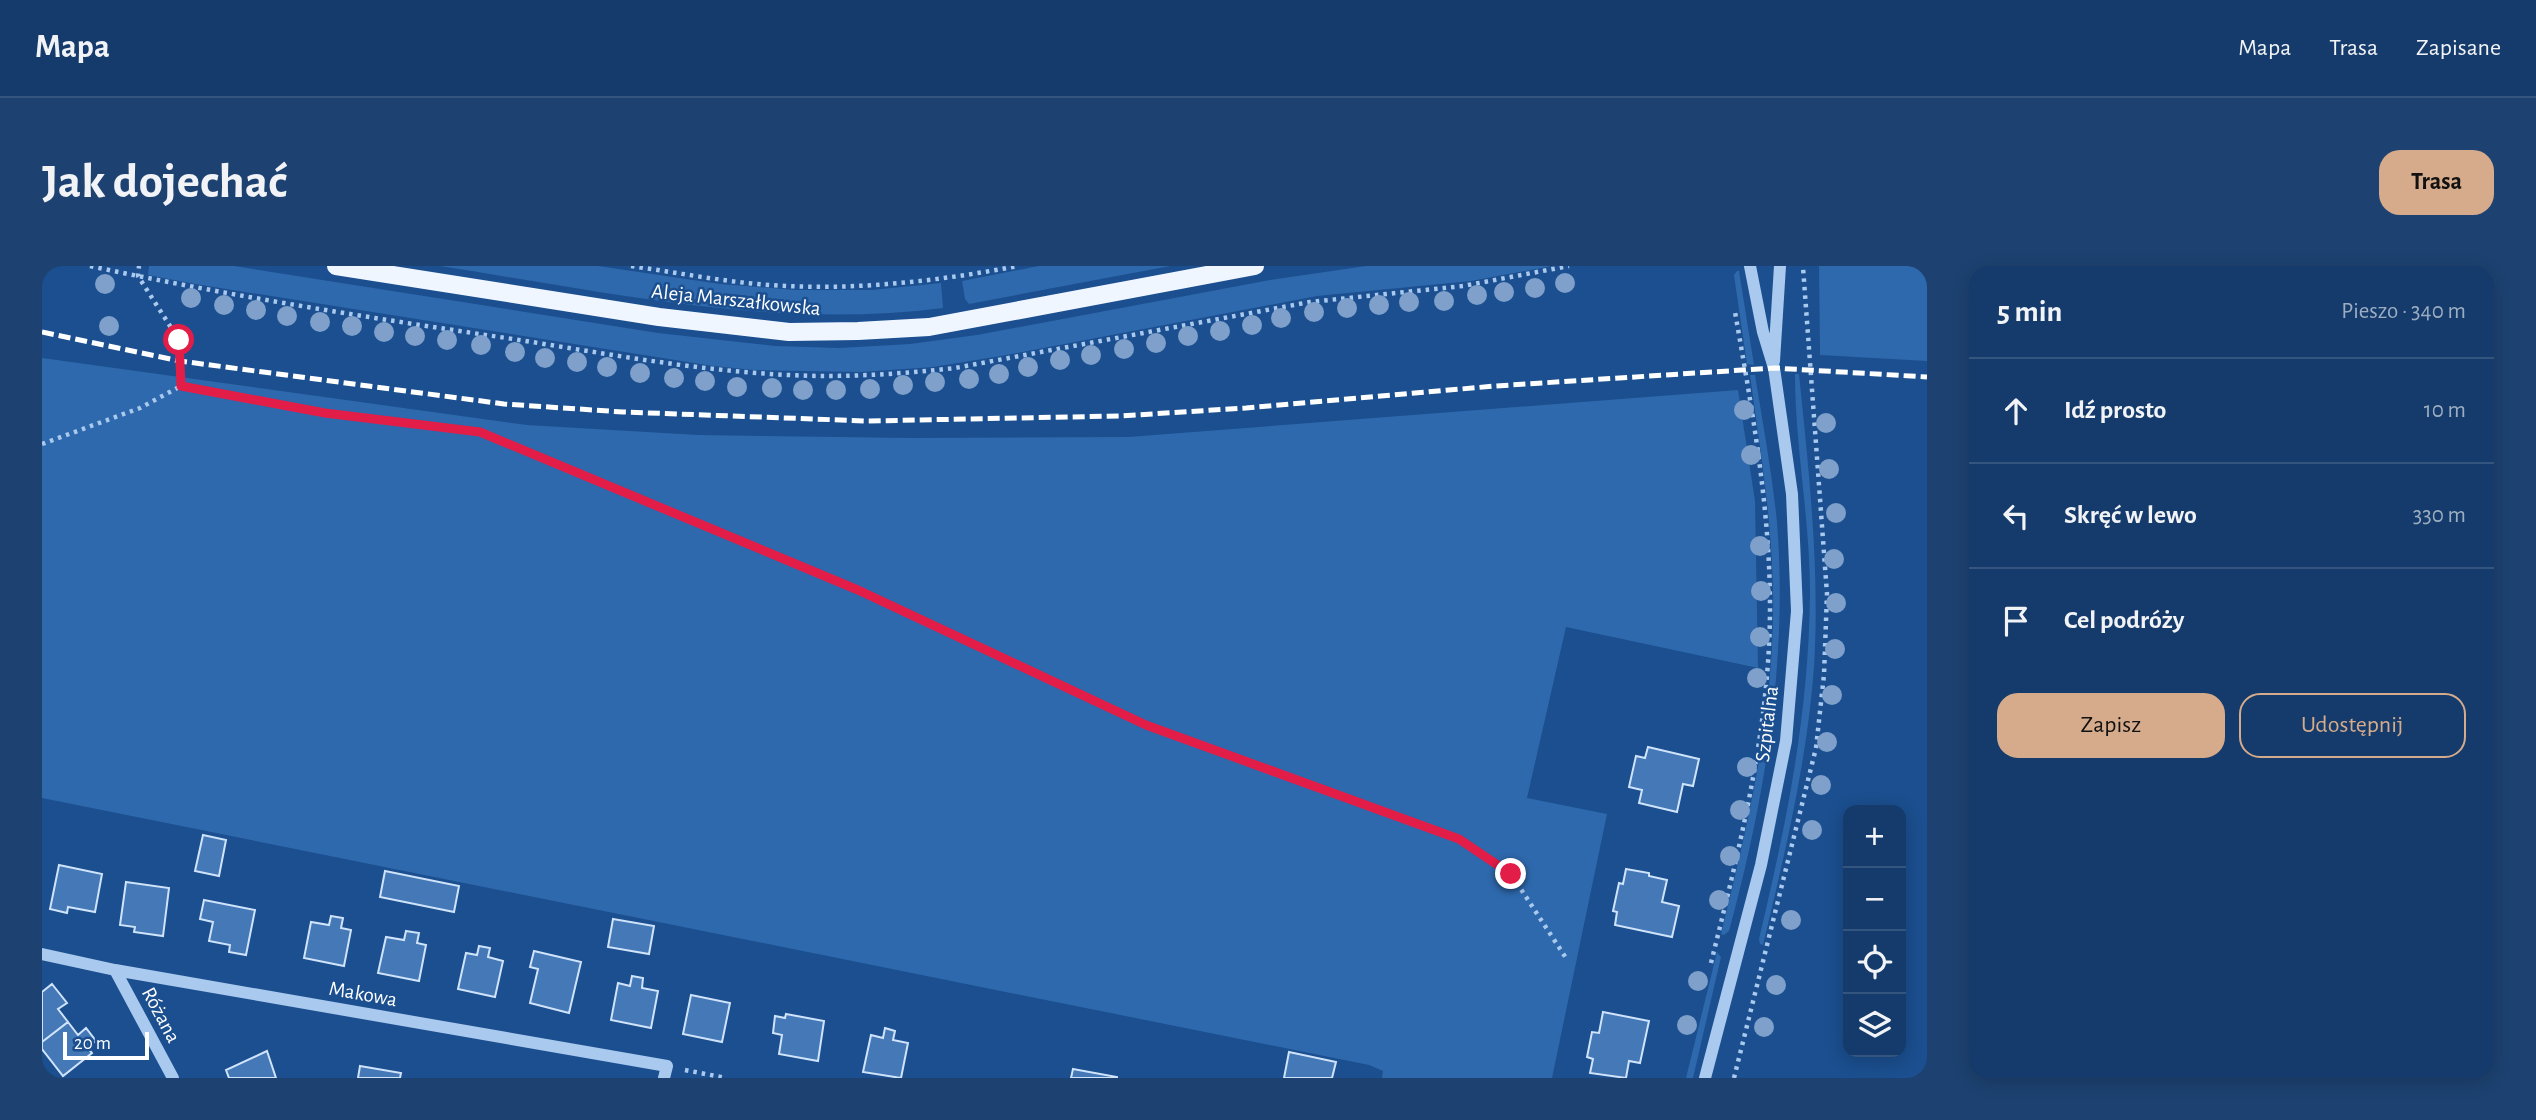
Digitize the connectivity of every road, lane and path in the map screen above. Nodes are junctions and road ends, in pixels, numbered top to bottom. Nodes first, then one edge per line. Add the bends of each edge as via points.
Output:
1 (139, 266) edge
2 (336, 266) edge
3 (631, 266) edge
4 (1018, 266) edge
5 (1255, 266) edge
6 (1750, 266) edge
7 (1780, 266) edge
8 (1734, 305) dead end
9 (1774, 368) junction
10 (181, 386) junction
11 (42, 444) edge
12 (42, 954) edge
13 (1566, 958) dead end
14 (115, 970) junction
15 (1709, 973) dead end
16 (665, 1072) edge
17 (173, 1078) edge
18 (726, 1078) edge
19 (1705, 1078) edge

1 - 10 path via 138,276 179,340
2 - 5 main road, Aleja Marszałkowska via 660,317 789,332 929,327
3 - 4 path via 758,284 836,286 923,281
6 - 9 street, Szpitalna
7 - 9 street, Szpitalna
8 - 15 path via 1766,511 1770,608 1751,795
9 - 19 street, Szpitalna via 1792,494 1797,611 1786,741 1761,865
10 - 11 path via 140,408
10 - 13 path via 325,413 480,432 858,590 1146,725 1459,839 1511,874
12 - 14 street, Makowa
14 - 16 street, Makowa
14 - 17 street, Różana
16 - 18 path

